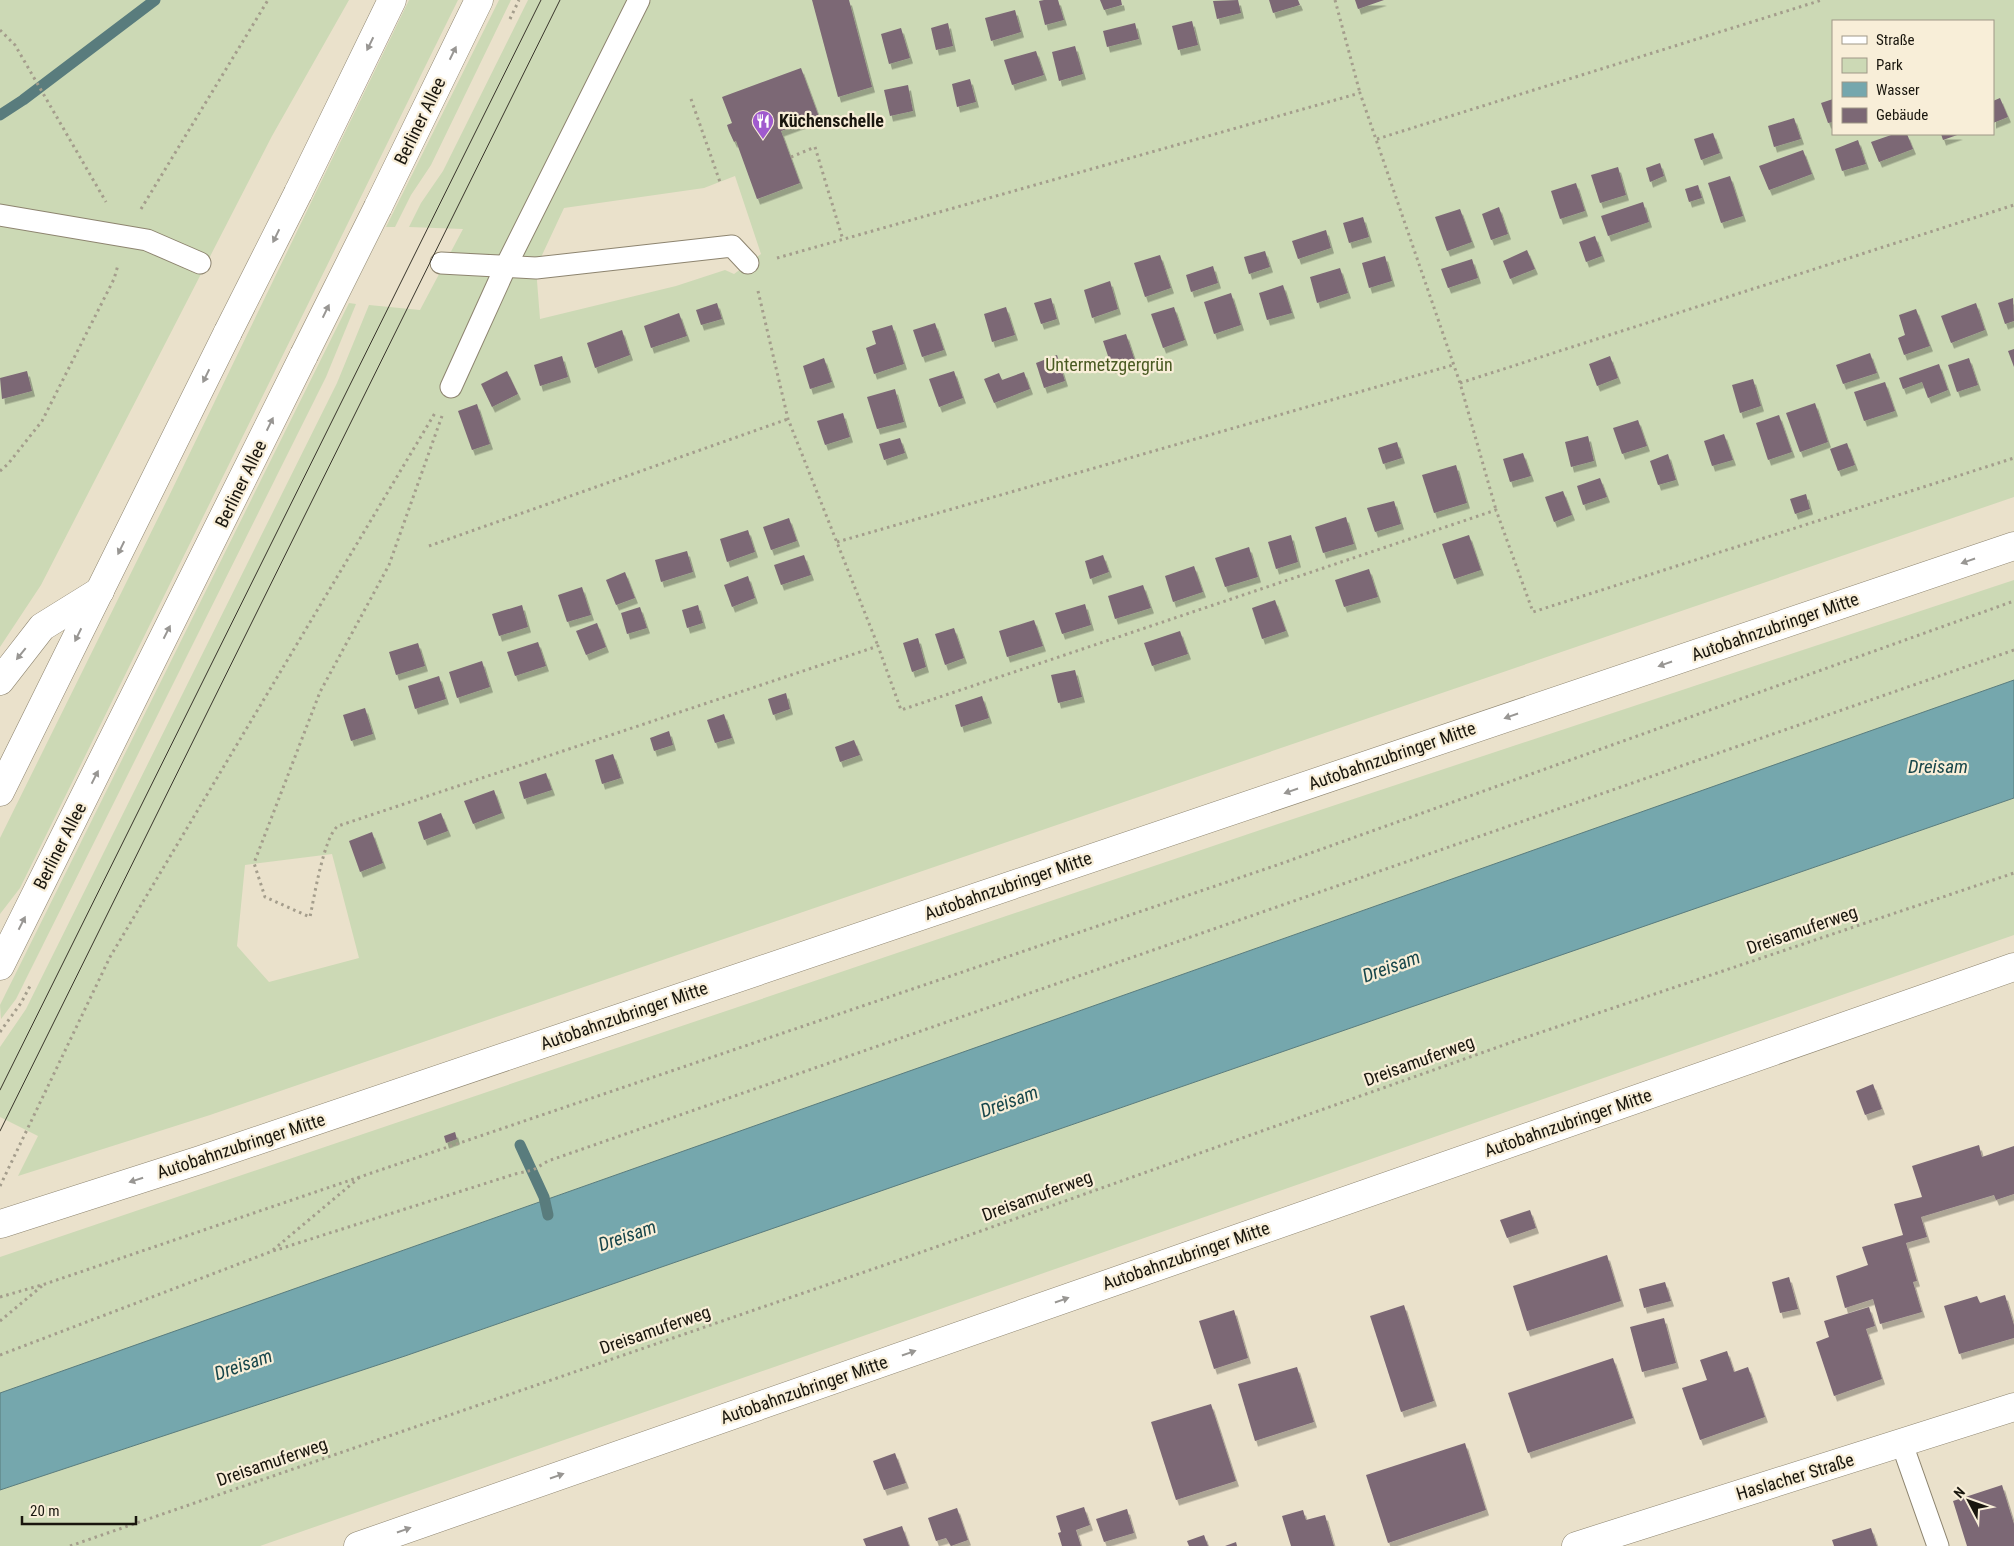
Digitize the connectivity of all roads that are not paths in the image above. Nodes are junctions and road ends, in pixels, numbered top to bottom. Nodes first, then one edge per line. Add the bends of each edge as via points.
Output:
1 (392, 0) edge
2 (479, 0) edge
3 (639, 0) edge
4 (0, 215) edge
5 (200, 263) dead end
6 (441, 263) dead end
7 (748, 263) road end
8 (505, 268) junction
9 (451, 387) road end
10 (2014, 546) edge
11 (100, 591) junction
12 (0, 681) edge
13 (0, 792) edge
14 (0, 966) edge
15 (2014, 967) edge
16 (1, 1224) edge
17 (2014, 1407) edge
18 (1902, 1444) junction
19 (358, 1546) edge
20 (1576, 1546) edge
21 (1938, 1546) edge

1 -> 11 main road, bridge
14 -> 2 main road, Berliner Allee, bridge
3 - 8 lane
4 - 5 lane via 147,240
6 - 8 lane
7 - 8 lane via 732,246 536,268
8 - 9 lane
10 -> 16 main road, Autobahnzubringer Mitte via 209,1157
11 -> 12 main road via 42,627
11 -> 13 main road
19 -> 15 main road, Autobahnzubringer Mitte
17 - 18 main road, Haslacher Straße
18 - 20 main road, Haslacher Straße
18 - 21 lane

